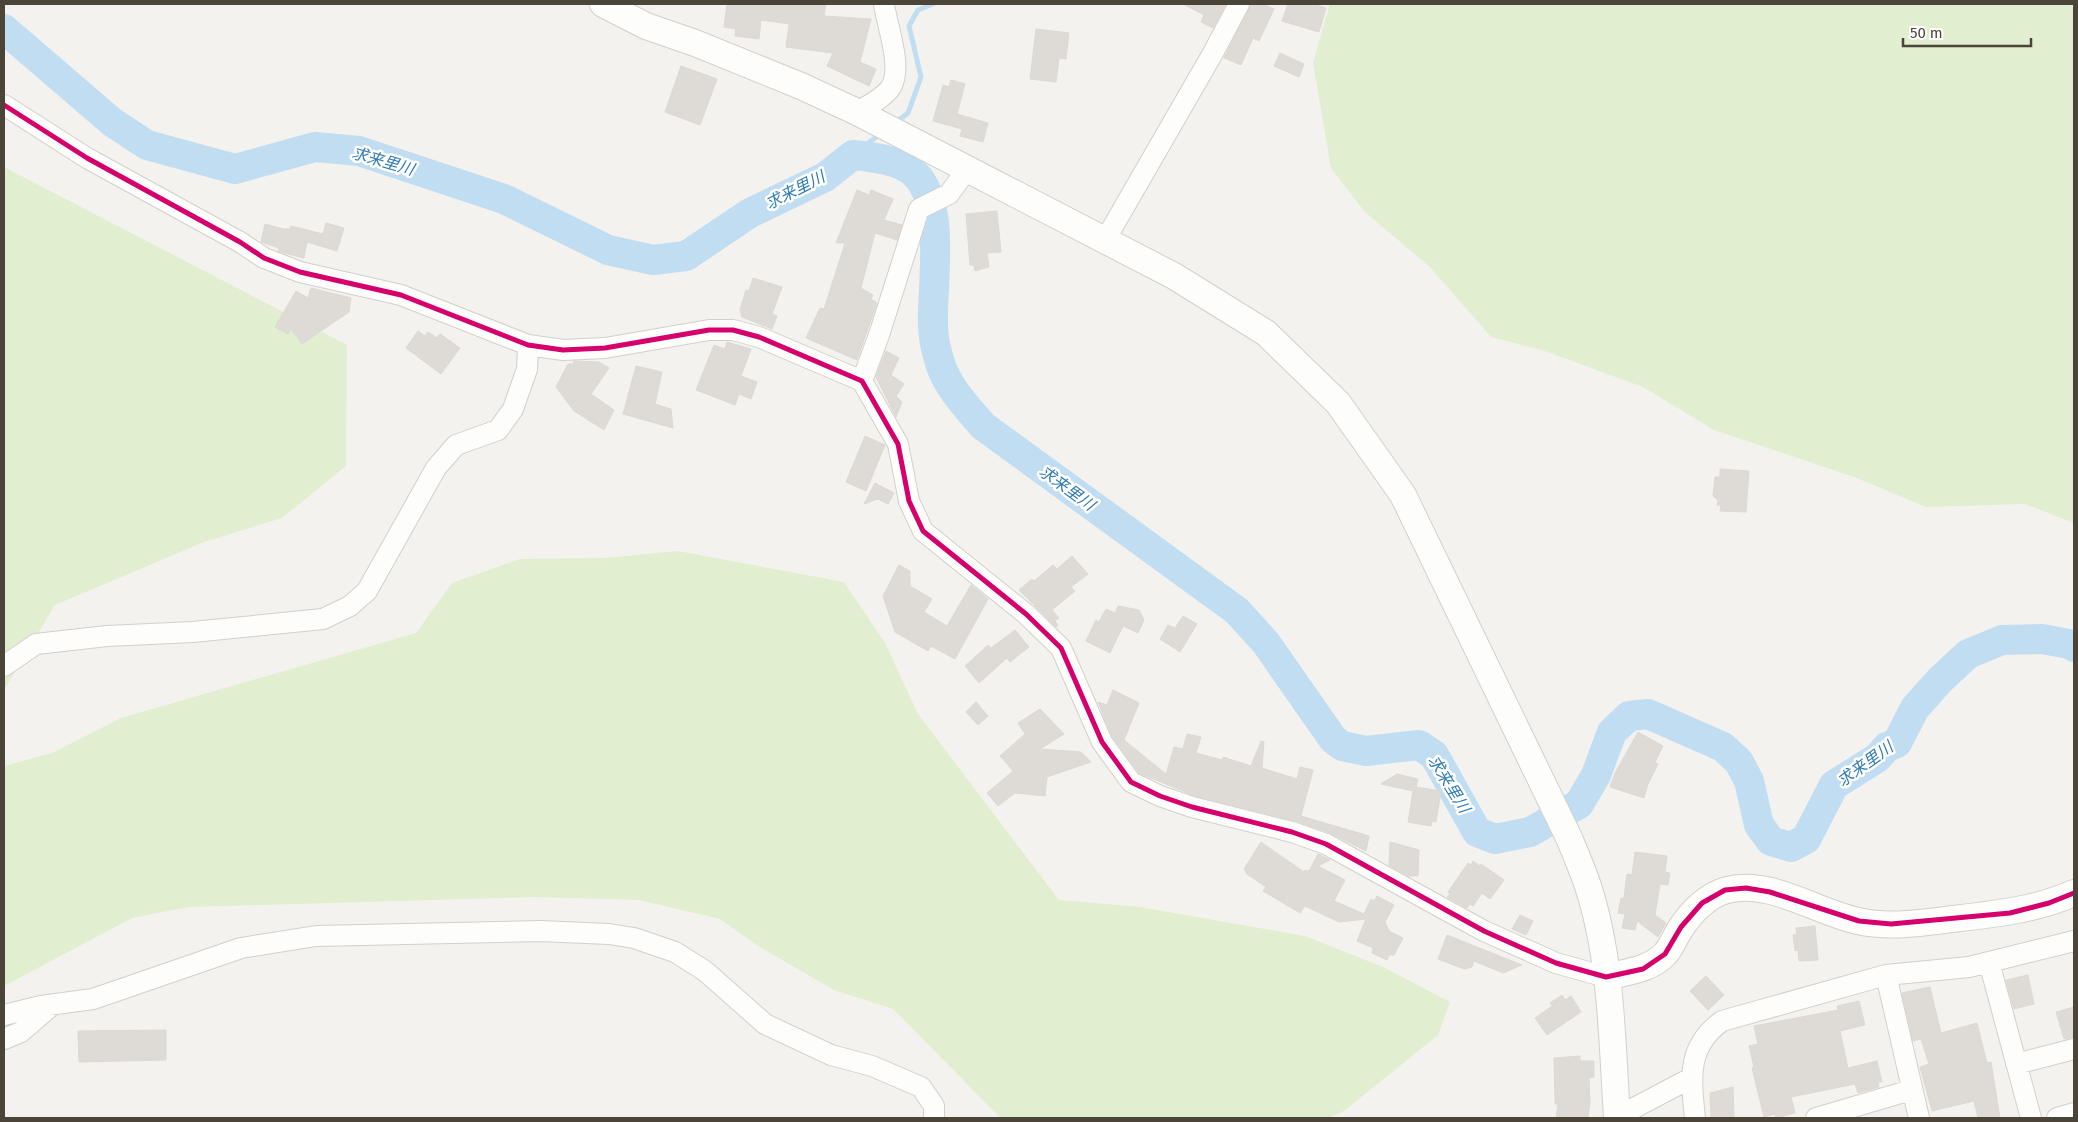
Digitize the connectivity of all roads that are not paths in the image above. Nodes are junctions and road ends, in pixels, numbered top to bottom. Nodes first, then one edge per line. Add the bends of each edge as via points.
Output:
1 (603, 4) edge
2 (884, 4) edge
3 (1239, 4) edge
4 (4, 105) edge
5 (863, 116) junction
6 (968, 168) junction
7 (1104, 242) junction
8 (528, 344) junction
9 (862, 381) junction
10 (4, 666) edge
11 (2074, 893) edge
12 (2074, 941) edge
13 (1988, 962) junction
14 (1886, 975) junction
15 (1606, 977) junction
16 (52, 1005) junction
17 (4, 1015) edge
18 (4, 1039) edge
19 (2074, 1049) edge
20 (2016, 1064) junction
21 (1691, 1078) junction
22 (1911, 1090) junction
23 (2074, 1114) edge
24 (934, 1118) edge
25 (1617, 1118) edge
26 (1695, 1118) edge
27 (1816, 1118) edge
28 (1919, 1118) edge
29 (2031, 1118) edge
30 (2057, 1118) edge

1 - 5 street via 646,26 801,86
2 - 5 street via 896,62 891,87
3 - 7 street
4 - 8 street via 87,158 264,258 300,272 401,295
5 - 6 street
6 - 7 street
6 - 9 street via 949,194 919,209
7 - 15 street via 1174,276 1266,333 1338,402 1403,495 1570,840 1588,887
8 - 9 street via 563,350 605,348 709,330 733,330 760,337
8 - 10 street via 527,369 513,409 498,430 456,445 436,468 367,591 350,606 323,619 288,624 36,644
9 - 15 street via 898,444 909,501 923,531 1026,614 1061,648 1102,742 1131,782 1192,807 1292,832 1326,844 1484,930 1556,964
11 - 15 street via 2050,904 2010,912 1891,924 1859,921 1770,892 1746,888 1725,890 1702,903 1682,926 1665,954 1644,969
12 - 13 street
13 - 14 street via 1969,967
13 - 20 street
14 - 21 street via 1722,1021 1710,1030 1696,1051
14 - 22 street
15 - 25 street
16 - 17 street
16 - 18 street via 21,1032
16 - 24 street via 92,999 241,948 316,936 540,931 609,934 634,938 675,952 705,971 765,1024 831,1055 872,1066 921,1087 934,1106
19 - 20 street
20 - 29 street
21 - 25 street
21 - 26 street
22 - 27 street
22 - 28 street
23 - 30 street

